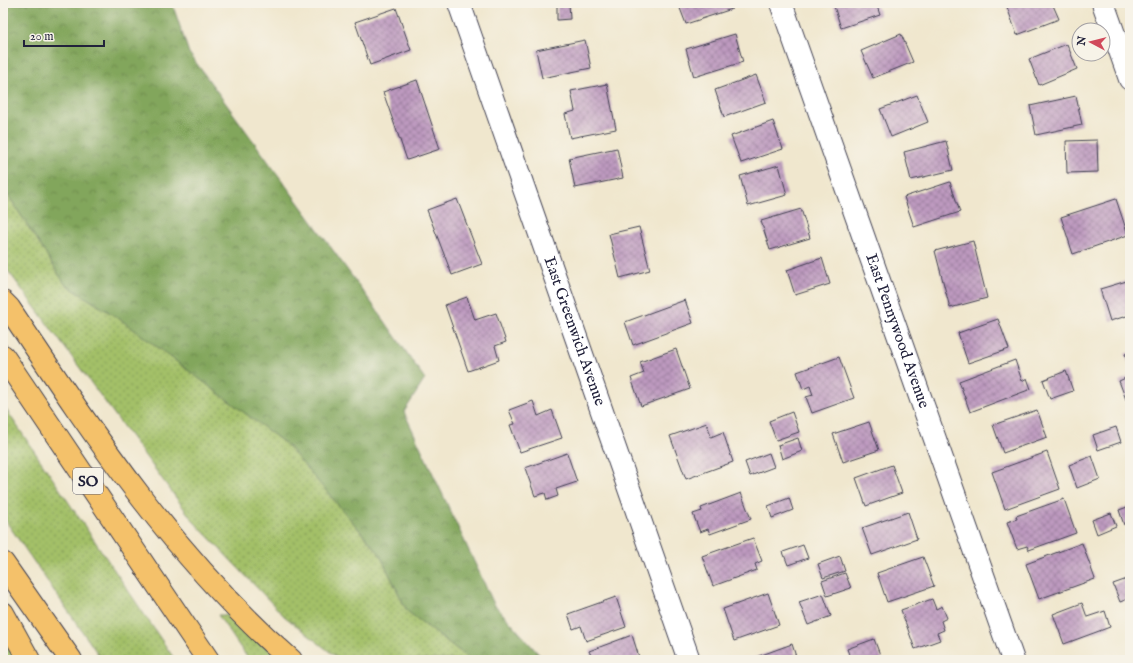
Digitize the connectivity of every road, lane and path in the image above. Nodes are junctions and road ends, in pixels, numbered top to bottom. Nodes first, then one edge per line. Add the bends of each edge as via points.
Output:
1 (459, 3) edge
2 (781, 3) edge
3 (1103, 3) edge
4 (1130, 80) edge
5 (3, 302) edge
6 (3, 356) edge
7 (3, 563) edge
8 (3, 613) edge
9 (29, 660) edge
10 (71, 660) edge
11 (208, 660) edge
12 (291, 660) edge
13 (689, 660) edge
14 (1013, 660) edge

1 - 13 street, East Greenwich Avenue
2 - 14 street, East Pennywood Avenue
3 - 4 street
5 - 12 highway via 92,432 157,518 216,588
6 - 11 highway, SO
7 - 10 highway
8 - 9 highway

